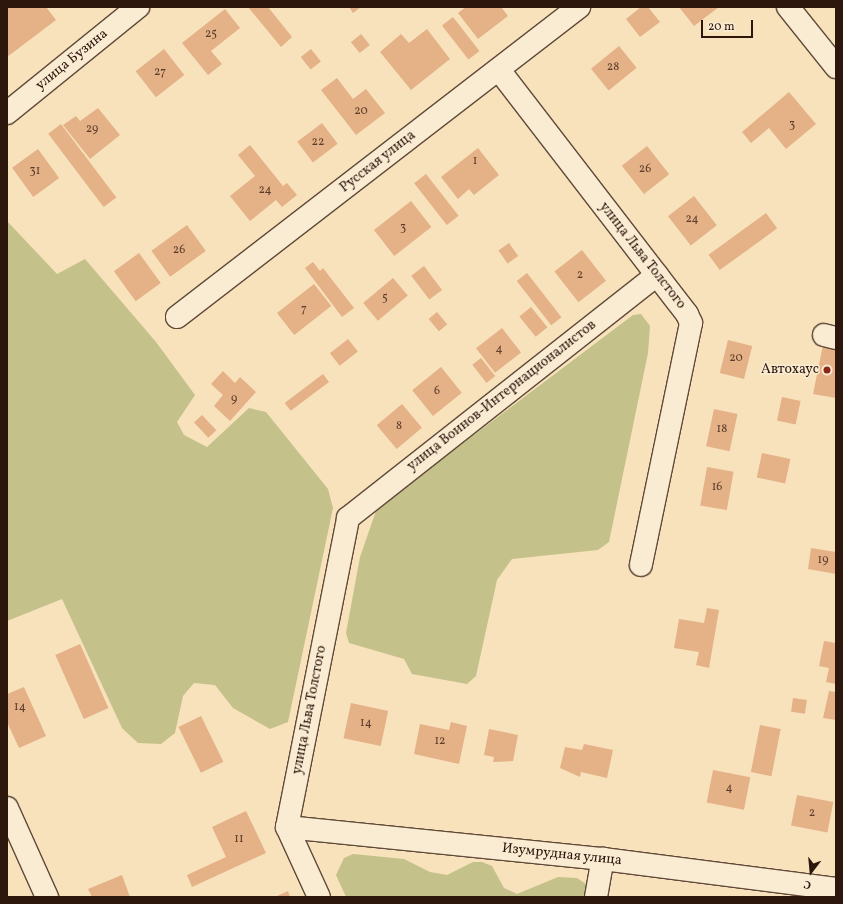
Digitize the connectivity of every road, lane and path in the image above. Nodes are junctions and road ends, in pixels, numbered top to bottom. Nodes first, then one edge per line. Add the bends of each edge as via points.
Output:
1 (138, 7) edge
2 (579, 7) edge
3 (788, 7) edge
4 (836, 67) edge
5 (499, 70) junction
6 (7, 113) edge
7 (657, 275) junction
8 (177, 317) dead end
9 (348, 518) joint
10 (641, 565) dead end
11 (7, 808) edge
12 (287, 827) junction
13 (603, 859) junction
14 (835, 884) edge
15 (47, 897) edge
16 (319, 897) edge
17 (596, 897) edge

1 - 6 street, улица Бузина
2 - 5 street, Русская улица
3 - 4 street
5 - 7 street, улица Льва Толстого
5 - 8 street, Русская улица
7 - 9 street, улица Воинов-Интернационалистов
7 - 10 street, улица Льва Толстого via 687,314 690,330
9 - 12 street, улица Льва Толстого
11 - 15 street
12 - 13 street, Изумрудная улица
12 - 16 street
13 - 14 street, Изумрудная улица
13 - 17 street

